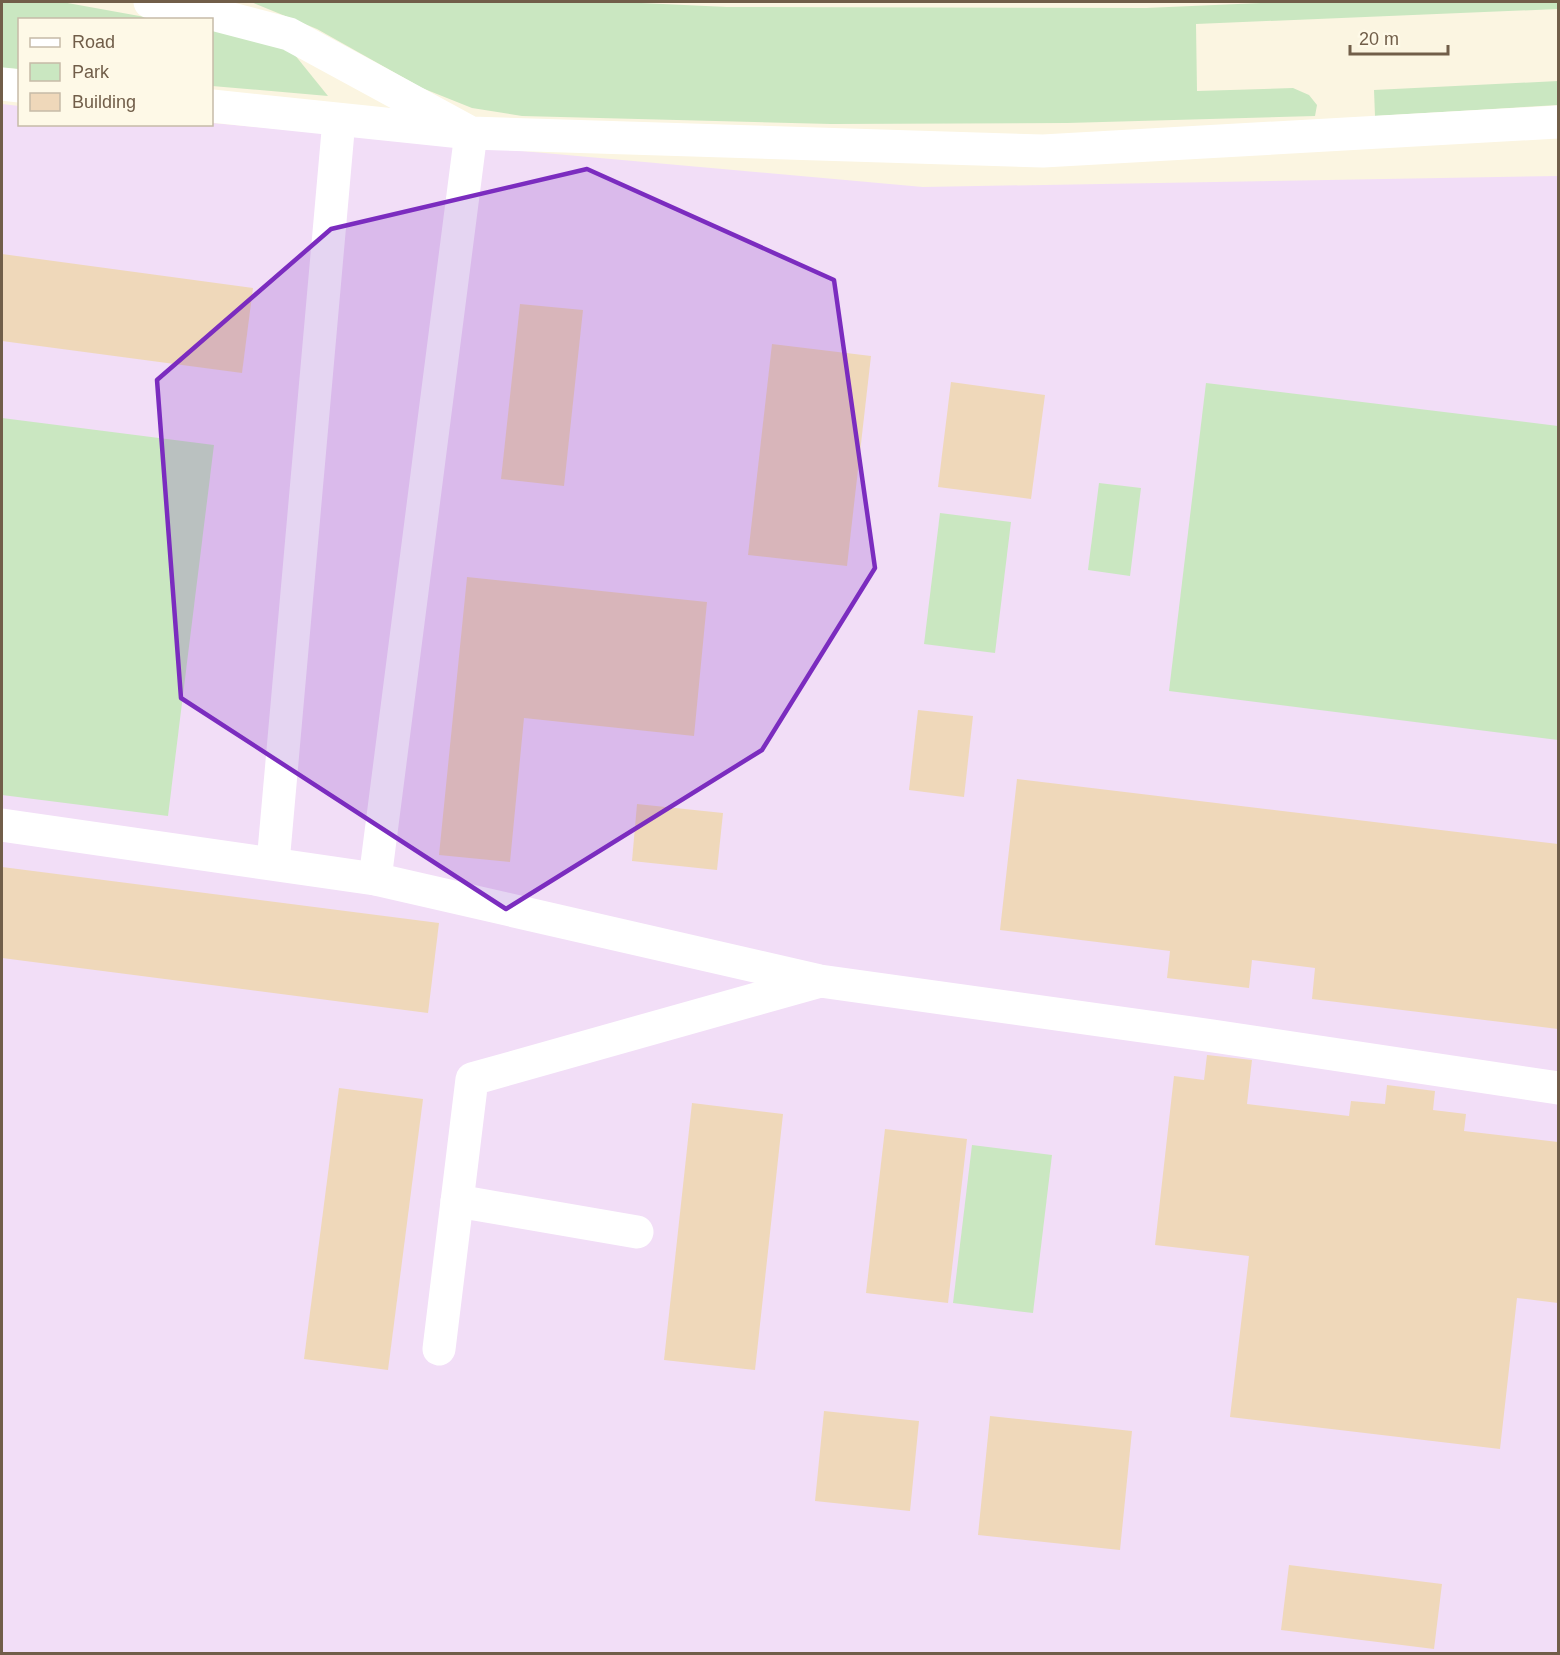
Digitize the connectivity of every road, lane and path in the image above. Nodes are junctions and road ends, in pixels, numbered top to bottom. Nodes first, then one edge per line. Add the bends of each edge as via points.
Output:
1 (150, 2) edge
2 (2, 84) edge
3 (18, 86) edge
4 (213, 106) edge
5 (339, 120) junction
6 (1558, 122) edge
7 (471, 133) junction
8 (2, 825) edge
9 (273, 863) junction
10 (375, 879) junction
11 (820, 981) junction
12 (1558, 1088) edge
13 (457, 1201) junction
14 (637, 1232) dead end
15 (439, 1349) dead end

1 - 7 lane via 289,34
2 - 3 lane
4 - 5 lane
5 - 7 lane
5 - 9 lane
6 - 7 lane via 1043,151
7 - 10 lane
8 - 9 lane
9 - 10 lane
10 - 11 lane
11 - 12 lane
11 - 13 lane via 472,1079
13 - 14 lane
13 - 15 lane

